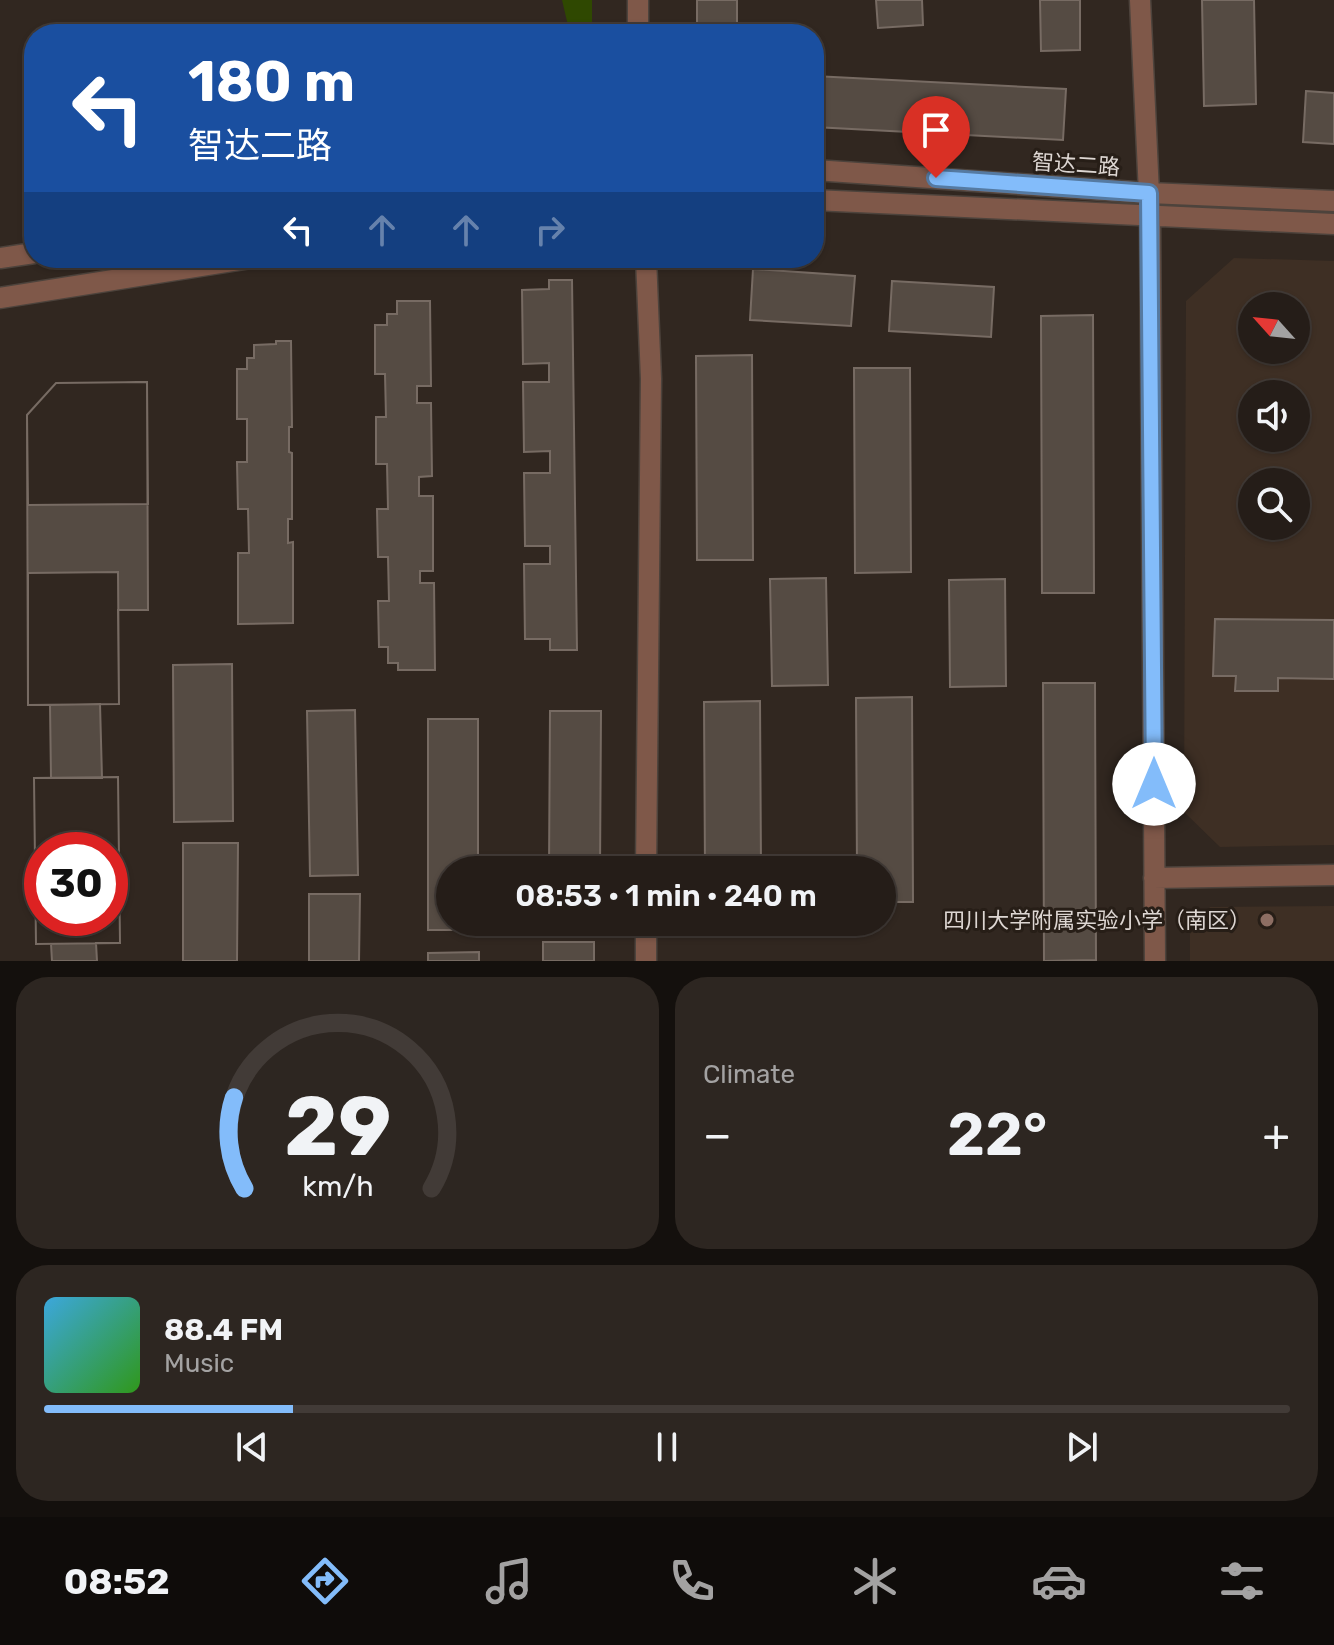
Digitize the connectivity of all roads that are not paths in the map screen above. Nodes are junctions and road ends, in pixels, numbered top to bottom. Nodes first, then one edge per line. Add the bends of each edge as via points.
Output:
1 (638, 0) edge
2 (1140, 0) edge
3 (638, 24) edge
4 (824, 171) edge
5 (1149, 193) junction
6 (824, 200) edge
7 (1334, 201) edge
8 (1150, 215) junction
9 (1334, 224) edge
10 (24, 254) edge
11 (0, 258) edge
12 (188, 268) edge
13 (646, 268) edge
14 (0, 298) edge
15 (646, 856) edge
16 (1334, 875) edge
17 (1154, 878) junction
18 (646, 936) edge
19 (646, 961) edge
20 (1155, 961) edge

1 - 3 street
2 - 5 street
4 - 5 street, 智达二路
5 - 7 street, 智达二路
5 - 8 street
6 - 8 street, 智达二路
8 - 9 street, 智达二路
8 - 17 street
10 - 11 street
12 - 14 street
13 - 15 street via 651,379
16 - 17 street
17 - 20 street
18 - 19 street

